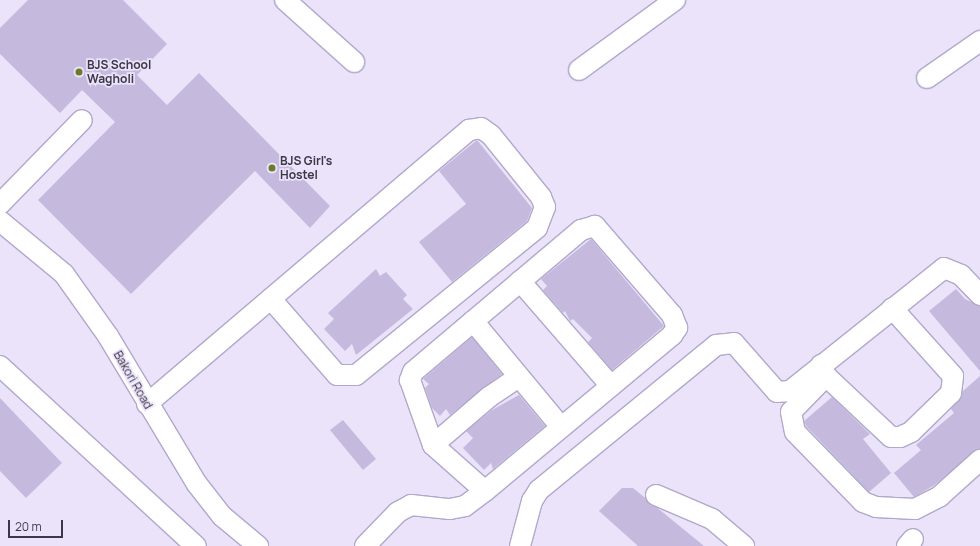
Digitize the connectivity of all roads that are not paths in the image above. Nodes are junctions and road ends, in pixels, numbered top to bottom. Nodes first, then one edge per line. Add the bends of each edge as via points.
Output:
1 (285, 0) edge
2 (675, 0) edge
3 (980, 41) edge
4 (354, 62) dead end
5 (579, 70) dead end
6 (927, 78) dead end
7 (82, 120) dead end
8 (0, 204) edge
9 (0, 221) edge
10 (520, 281) junction
11 (980, 295) edge
12 (271, 299) junction
13 (892, 308) junction
14 (472, 321) junction
15 (0, 366) edge
16 (824, 371) junction
17 (519, 377) junction
18 (611, 386) junction
19 (147, 404) junction
20 (561, 427) junction
21 (433, 445) junction
22 (980, 460) edge
23 (485, 491) junction
24 (656, 494) dead end
25 (196, 546) edge
26 (256, 546) edge
27 (364, 546) edge
28 (520, 546) edge
29 (744, 546) edge

1 - 4 street
2 - 5 street
3 - 6 street
7 - 8 street
9 - 19 street, Bakori Road via 64,274 108,336
10 - 14 street
10 - 18 street
10 - 18 street via 581,230 595,226 601,231 672,315 677,328
11 - 13 street via 961,275 944,268
12 - 12 street via 470,130 481,128 491,135 541,197 543,218 537,228 356,375 337,375
12 - 19 street
13 - 16 street
13 - 16 street via 953,376 950,393 910,432 900,438 891,437
14 - 17 street
14 - 21 street via 413,372 410,380
15 - 25 street
16 - 22 street via 791,412 795,432 863,502 876,507 915,509 940,496
16 - 28 street via 790,391 777,392 734,343 716,345 539,490 532,501
17 - 20 street
17 - 21 street via 489,397
18 - 20 street
19 - 26 street, Bakori Road via 197,484 222,516
20 - 23 street
21 - 23 street
23 - 27 street via 466,506 450,509 410,505 398,512
24 - 29 street via 712,519

